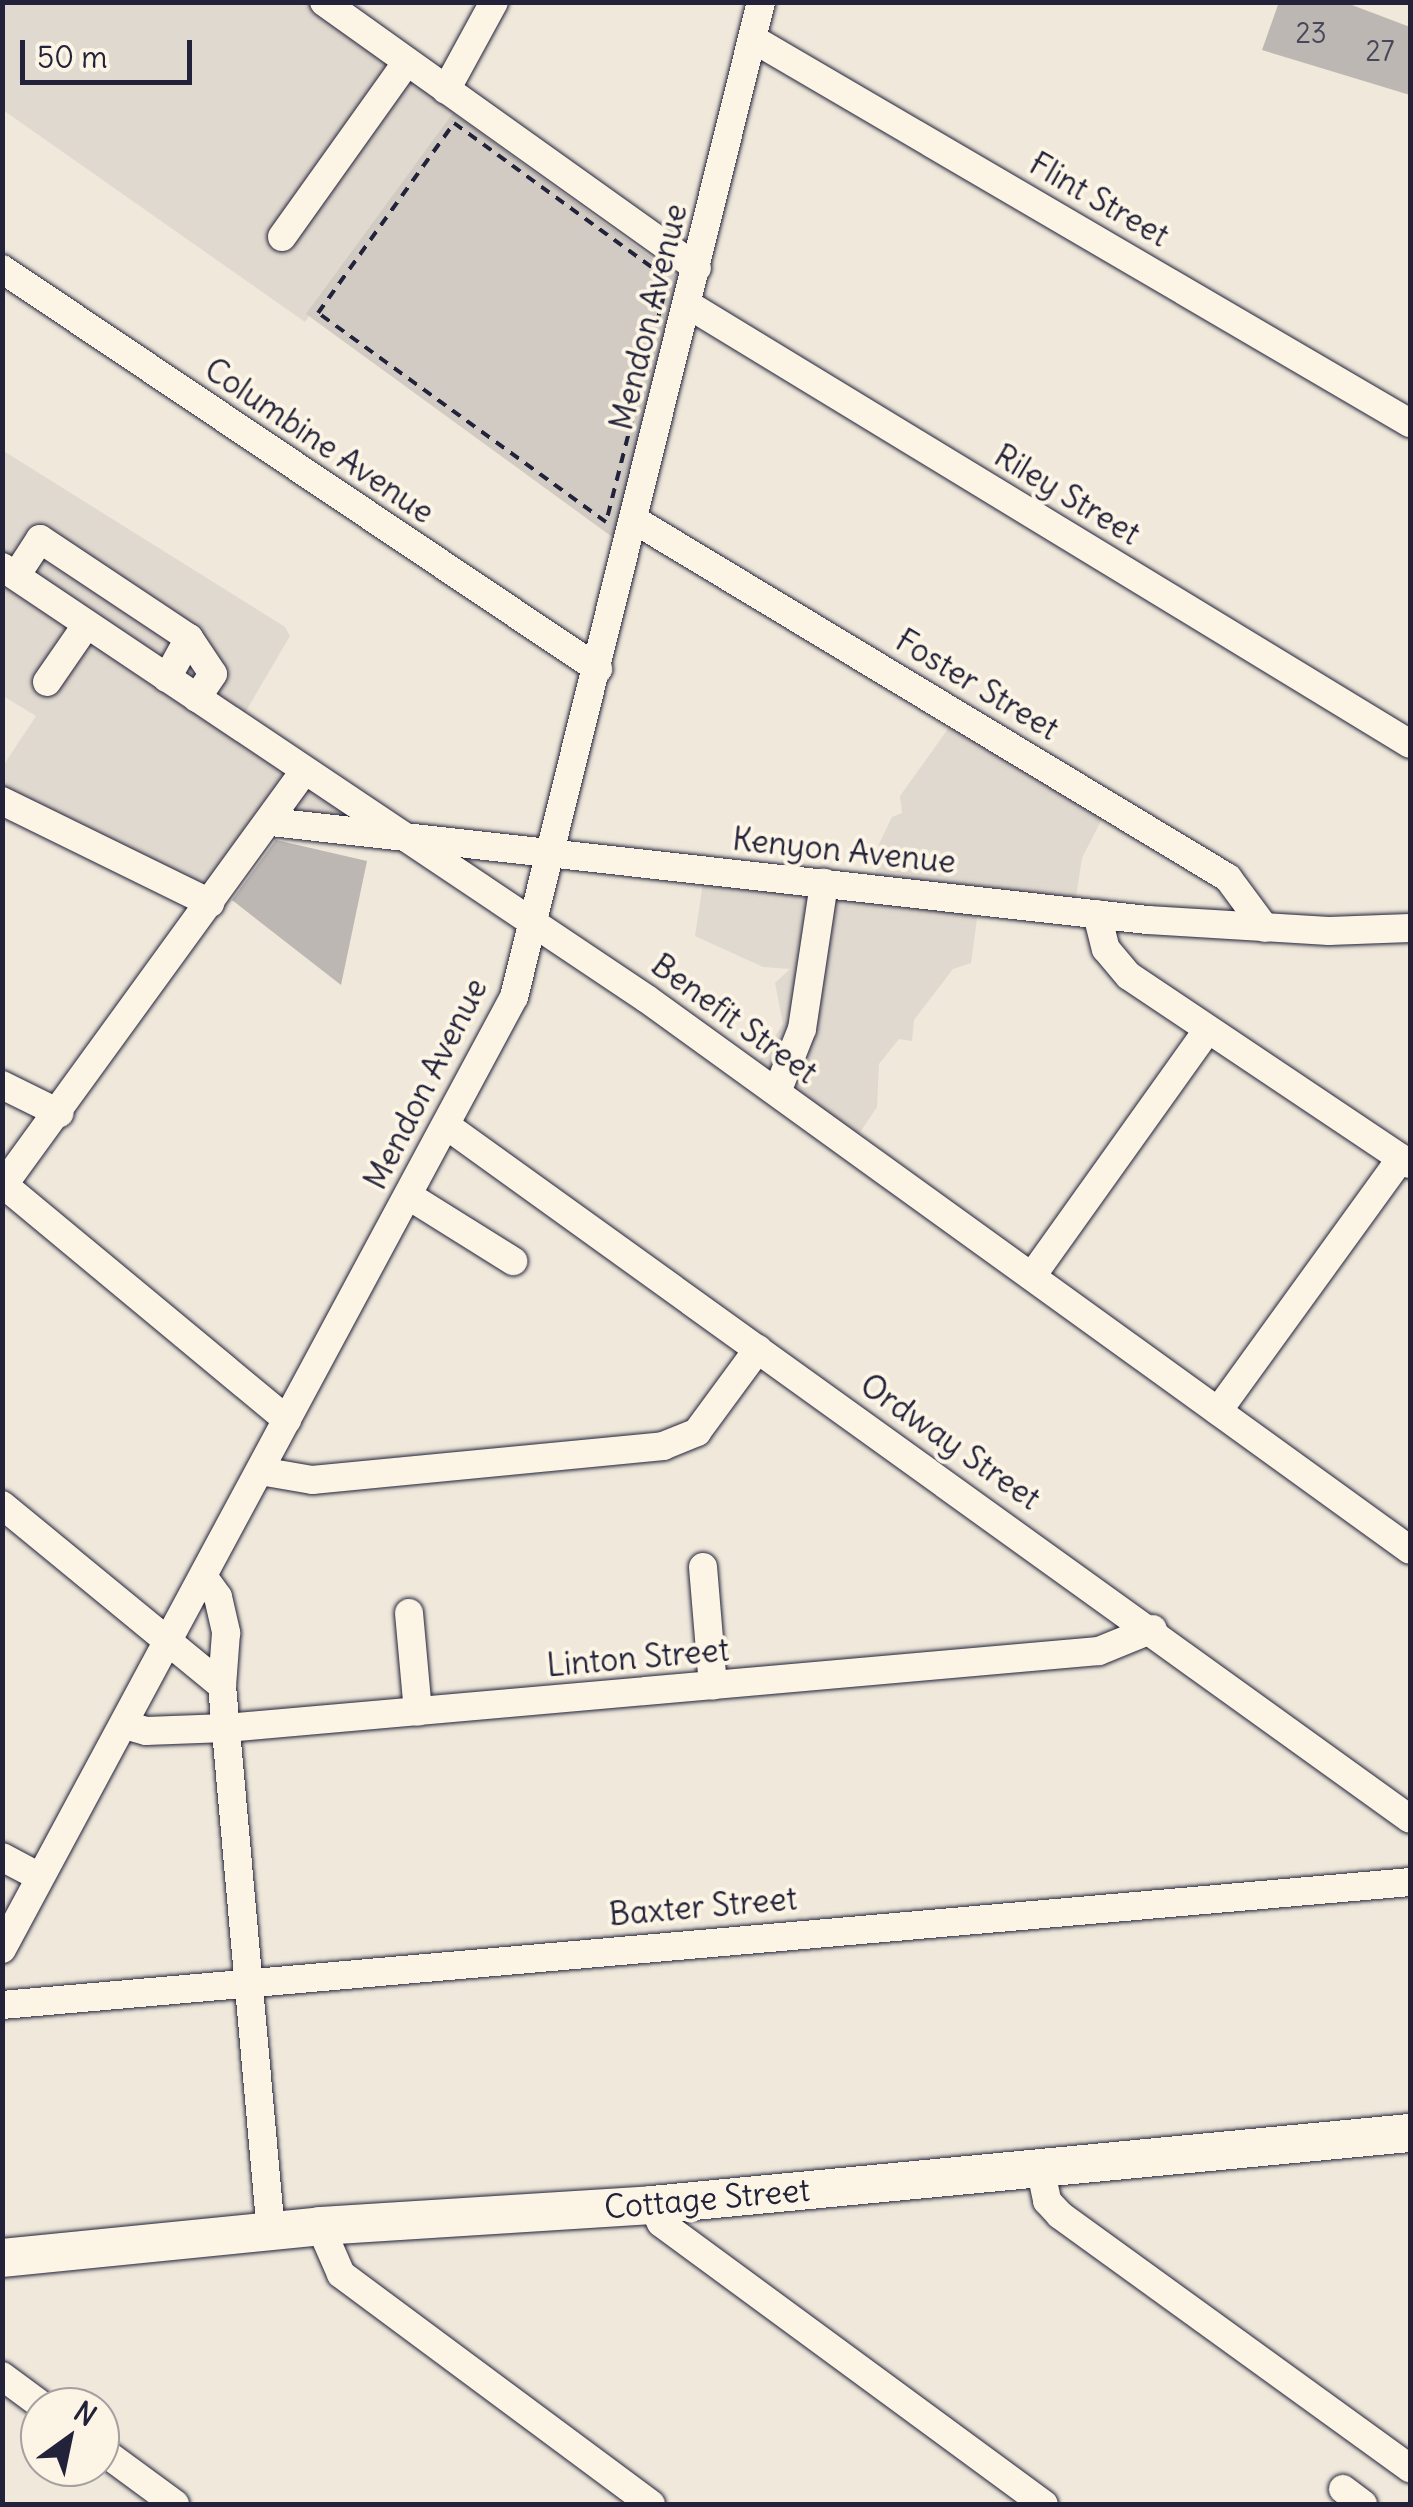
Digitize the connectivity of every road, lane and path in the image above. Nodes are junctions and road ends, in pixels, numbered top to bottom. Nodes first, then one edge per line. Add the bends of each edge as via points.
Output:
1 (324, 2) edge
2 (494, 2) edge
3 (762, 2) edge
4 (753, 38) junction
5 (407, 62) junction
6 (446, 90) junction
7 (454, 123) joint
8 (282, 236) dead end
9 (2, 268) edge
10 (697, 268) junction
11 (687, 304) junction
12 (1410, 422) edge
13 (636, 521) junction
14 (9, 572) edge
15 (87, 624) junction
16 (189, 638) junction
17 (598, 669) junction
18 (167, 678) junction
19 (47, 682) dead end
20 (197, 698) junction
21 (1410, 744) edge
22 (305, 770) junction
23 (2, 800) edge
24 (271, 822) junction
25 (409, 840) junction
26 (549, 856) junction
27 (824, 884) junction
28 (210, 903) junction
29 (1098, 914) junction
30 (534, 921) junction
31 (1265, 928) junction
32 (1410, 928) edge
33 (1208, 1030) junction
34 (2, 1085) edge
35 (777, 1092) junction
36 (59, 1113) junction
37 (447, 1126) junction
38 (1406, 1161) edge
39 (3, 1186) edge
40 (409, 1196) junction
41 (514, 1261) dead end
42 (1032, 1276) junction
43 (758, 1349) junction
44 (1218, 1411) junction
45 (287, 1420) junction
46 (260, 1471) junction
47 (2, 1504) edge
48 (1409, 1546) edge
49 (703, 1567) dead end
50 (205, 1579) junction
51 (409, 1614) dead end
52 (1152, 1629) junction
53 (170, 1643) junction
54 (222, 1686) junction
55 (713, 1686) junction
56 (418, 1712) junction
57 (125, 1725) junction
58 (226, 1728) junction
59 (1410, 1818) edge
60 (2, 1857) edge
61 (40, 1878) junction
62 (1410, 1882) edge
63 (2, 1948) edge
64 (248, 1982) junction
65 (2, 2005) edge
66 (1409, 2136) edge
67 (1040, 2167) junction
68 (652, 2205) junction
69 (320, 2226) junction
70 (271, 2232) junction
71 (2, 2258) edge
72 (120, 2464) edge
73 (1410, 2468) edge
74 (175, 2504) edge
75 (651, 2504) edge
76 (1044, 2504) edge

1 - 5 street
2 - 6 street
3 - 4 street, Mendon Avenue
4 - 10 street, Mendon Avenue
4 - 12 street, Flint Street
5 - 6 street
5 - 8 street
6 - 10 street
7 - 7 path via 668,279 606,522 318,312
9 - 17 street, Columbine Avenue
10 - 11 street, Mendon Avenue
11 - 13 street, Mendon Avenue
11 - 21 street, Riley Street
13 - 17 street, Mendon Avenue
13 - 31 street, Foster Street via 1228,878
14 - 15 street, Benefit Street
14 - 16 street via 40,539
15 - 18 street, Benefit Street
15 - 19 street
16 - 18 street
16 - 20 street via 214,674
17 - 26 street, Mendon Avenue
18 - 20 street, Benefit Street
20 - 22 street, Benefit Street
22 - 24 street
22 - 25 street, Benefit Street
23 - 28 street
24 - 25 street, Kenyon Avenue
24 - 28 street
25 - 26 street, Kenyon Avenue
25 - 30 street, Benefit Street
26 - 27 street, Kenyon Avenue
26 - 30 street, Mendon Avenue
27 - 29 street, Kenyon Avenue
27 - 35 street via 802,1028
28 - 36 street
29 - 31 street, Kenyon Avenue
29 - 33 street via 1116,963
30 - 35 street, Benefit Street
30 - 37 street, Mendon Avenue via 514,997
31 - 32 street, Kenyon Avenue
33 - 38 street
33 - 42 street
34 - 36 street
35 - 42 street, Benefit Street
36 - 39 street
37 - 40 street, Mendon Avenue
37 - 43 street, Ordway Street
38 - 44 street
39 - 45 street
40 - 41 street
40 - 45 street, Mendon Avenue
42 - 44 street, Benefit Street
43 - 46 street via 697,1432 663,1446 312,1480
43 - 52 street, Ordway Street
44 - 48 street, Benefit Street
45 - 46 street, Mendon Avenue
46 - 50 street, Mendon Avenue
47 - 53 street
49 - 55 street
50 - 53 street, Mendon Avenue
50 - 54 street via 218,1597 226,1633
51 - 56 street
52 - 55 street, Linton Street via 1099,1652
52 - 59 street, Ordway Street
53 - 54 street
53 - 57 street, Mendon Avenue
54 - 58 street
55 - 56 street, Linton Street
56 - 58 street, Linton Street
57 - 58 street, Linton Street via 146,1731
57 - 61 street, Mendon Avenue
58 - 64 street
60 - 61 street
61 - 63 street, Mendon Avenue
62 - 64 street, Baxter Street
64 - 65 street, Baxter Street
64 - 70 street
66 - 67 main road, Cottage Street
67 - 68 main road, Cottage Street
67 - 73 street via 1048,2202 1060,2214
68 - 69 main road, Cottage Street
68 - 76 street via 661,2223
69 - 70 main road, Cottage Street
69 - 75 street via 341,2274
70 - 71 main road, Cottage Street
72 - 74 street

